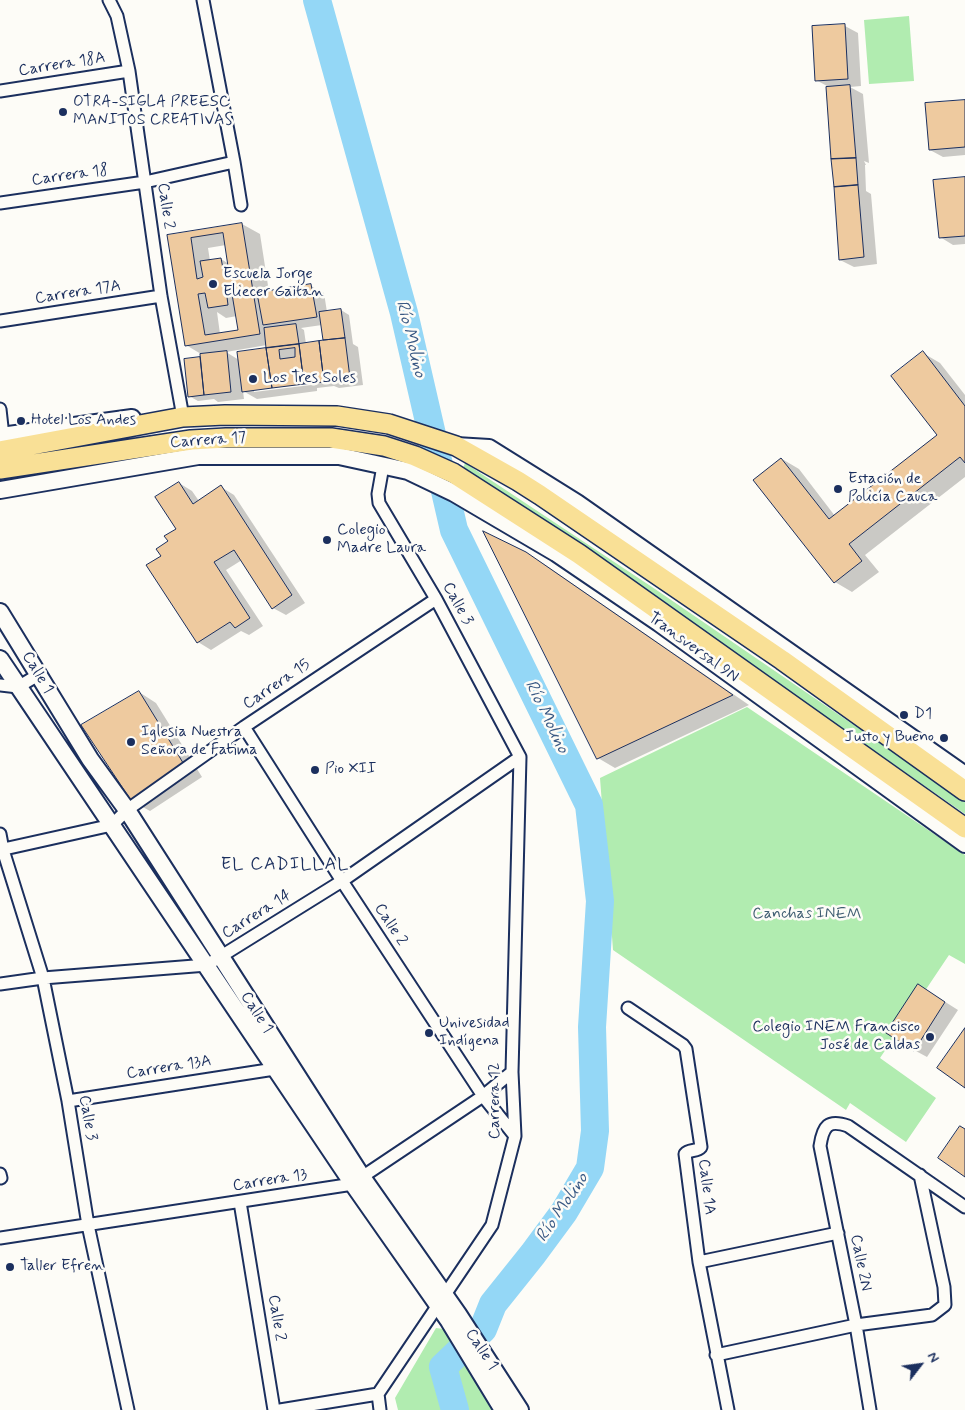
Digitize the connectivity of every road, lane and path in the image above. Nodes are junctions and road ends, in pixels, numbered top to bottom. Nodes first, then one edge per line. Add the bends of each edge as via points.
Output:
1 (108, 0) edge
2 (203, 0) edge
3 (129, 71) junction
4 (0, 91) edge
5 (234, 162) junction
6 (145, 182) junction
7 (0, 202) edge
8 (241, 205) dead end
9 (161, 296) junction
10 (0, 322) edge
11 (0, 409) edge
12 (183, 418) junction
13 (1, 441) edge
14 (456, 446) junction
15 (412, 463) junction
16 (383, 466) junction
17 (0, 469) edge
18 (3, 494) edge
19 (436, 599) junction
20 (643, 600) junction
21 (0, 612) edge
22 (659, 623) junction
23 (0, 659) edge
24 (38, 675) junction
25 (0, 685) edge
26 (18, 686) junction
27 (244, 727) junction
28 (520, 757) junction
29 (965, 775) edge
30 (965, 791) edge
31 (127, 810) junction
32 (112, 825) junction
33 (965, 828) edge
34 (0, 834) edge
35 (965, 844) edge
36 (1, 850) edge
37 (342, 882) junction
38 (213, 961) junction
39 (43, 978) junction
40 (0, 984) edge
41 (628, 1008) dead end
42 (283, 1067) junction
43 (512, 1072) junction
44 (483, 1096) junction
45 (68, 1101) junction
46 (515, 1136) junction
47 (920, 1175) junction
48 (358, 1180) junction
49 (240, 1202) junction
50 (965, 1207) edge
51 (88, 1225) junction
52 (838, 1233) junction
53 (0, 1238) edge
54 (700, 1262) junction
55 (441, 1300) junction
56 (856, 1325) junction
57 (716, 1355) junction
58 (485, 1368) junction
59 (378, 1394) junction
60 (128, 1410) edge
61 (274, 1410) edge
62 (280, 1410) edge
63 (380, 1410) edge
64 (503, 1410) edge
65 (520, 1410) edge
66 (728, 1410) edge
67 (870, 1410) edge

1 - 3 street, Calle 2 via 116,16
2 - 5 street
3 - 4 street, Carrera 18A
3 - 6 street, Calle 2
5 - 6 street, Carrera 18
5 - 8 street
6 - 7 street, Carrera 18
6 - 9 street, Calle 2
9 - 10 street, Carrera 17A
9 - 12 street, Calle 2
11 - 13 street
12 - 13 main road, Carrera 17
12 - 14 main road, Carrera 17 via 337,416 389,424
14 - 29 main road via 489,448 578,503
14 - 30 main road via 533,490 782,660
15 - 16 main road, Carrera 17
15 - 17 main road, Carrera 17 via 384,446 331,438 226,438 191,440
15 - 20 main road, Transversal 9N via 453,473 579,554
15 - 22 main road, Transversal 9N via 454,493 556,553
16 - 18 main road, Carrera 17 via 339,456 198,456
16 - 19 street, Calle 3 via 379,503
19 - 27 street, Carrera 15
19 - 28 street, Calle 3
20 - 22 main road
20 - 33 main road, Transversal 9N
21 - 24 main road, Calle 1
22 - 35 main road, Transversal 9N
23 - 26 main road, Calle 1
24 - 26 street
24 - 31 main road, Calle 1 via 90,759
25 - 26 street
26 - 32 main road, Calle 1
27 - 31 street, Carrera 15
27 - 37 street, Calle 2
28 - 37 street, Carrera 14
28 - 43 street, Carrera 12
31 - 32 street, Carrera 15
31 - 38 main road, Calle 1
32 - 36 street
32 - 38 main road, Calle 1
34 - 36 street, Calle 3
36 - 39 street, Calle 3
37 - 38 street, Carrera 14
37 - 44 street, Calle 2
38 - 39 street, Carrera 14
38 - 42 main road, Calle 1
39 - 40 street, Carrera 14
39 - 45 street, Calle 3
41 - 54 street, Calle 1A via 686,1049 701,1147 685,1154
42 - 45 street, Carrera 13A
42 - 48 main road, Calle 1
43 - 44 street, Carrera 13
43 - 46 street, Carrera 12
44 - 46 street, Calle 2
44 - 48 street, Carrera 13
45 - 51 street, Calle 3
46 - 55 street, Carrera 12 via 492,1226
47 - 50 street
47 - 52 street, Calle 2N via 848,1126 837,1122 828,1124 822,1133 820,1146
47 - 56 street via 944,1287 944,1305 932,1315
48 - 49 street, Carrera 13
48 - 55 main road, Calle 1
49 - 51 street, Carrera 13
49 - 61 street, Calle 2
51 - 53 street, Carrera 13
51 - 60 street, Calle 3
52 - 54 street
52 - 56 street, Calle 2N
54 - 57 street, Calle 1A
55 - 58 main road, Calle 1
55 - 59 street
56 - 57 street
56 - 67 street, Calle 2N
57 - 66 street, Calle 1A
58 - 64 main road, Calle 1
58 - 65 main road, Calle 1
59 - 62 street
59 - 63 street

